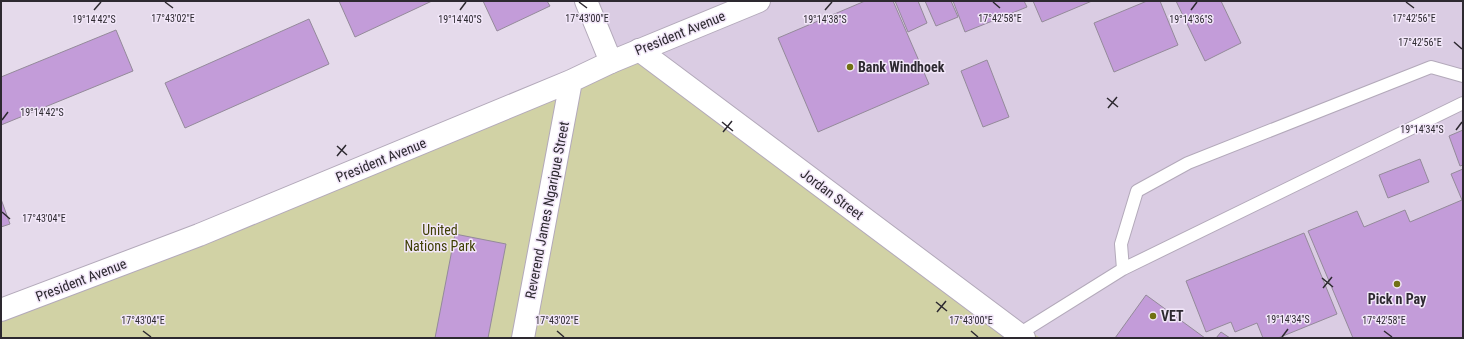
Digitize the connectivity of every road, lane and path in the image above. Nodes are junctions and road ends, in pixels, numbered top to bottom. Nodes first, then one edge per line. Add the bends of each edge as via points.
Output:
1 (586, 1) edge
2 (758, 1) edge
3 (639, 50) junction
4 (611, 62) junction
5 (1463, 76) edge
6 (571, 81) junction
7 (1463, 103) edge
8 (1123, 269) junction
9 (1, 310) edge
10 (1022, 336) edge
11 (523, 338) edge

1 - 4 street
2 - 3 street, President Avenue
3 - 4 street, President Avenue
3 - 10 street, Jordan Street
4 - 6 street, President Avenue
5 - 8 lane via 1431,67 1188,163 1137,191 1121,244
6 - 9 street, President Avenue via 200,235
6 - 11 street, Reverend James Ngaripue Street
7 - 8 lane
8 - 10 lane

